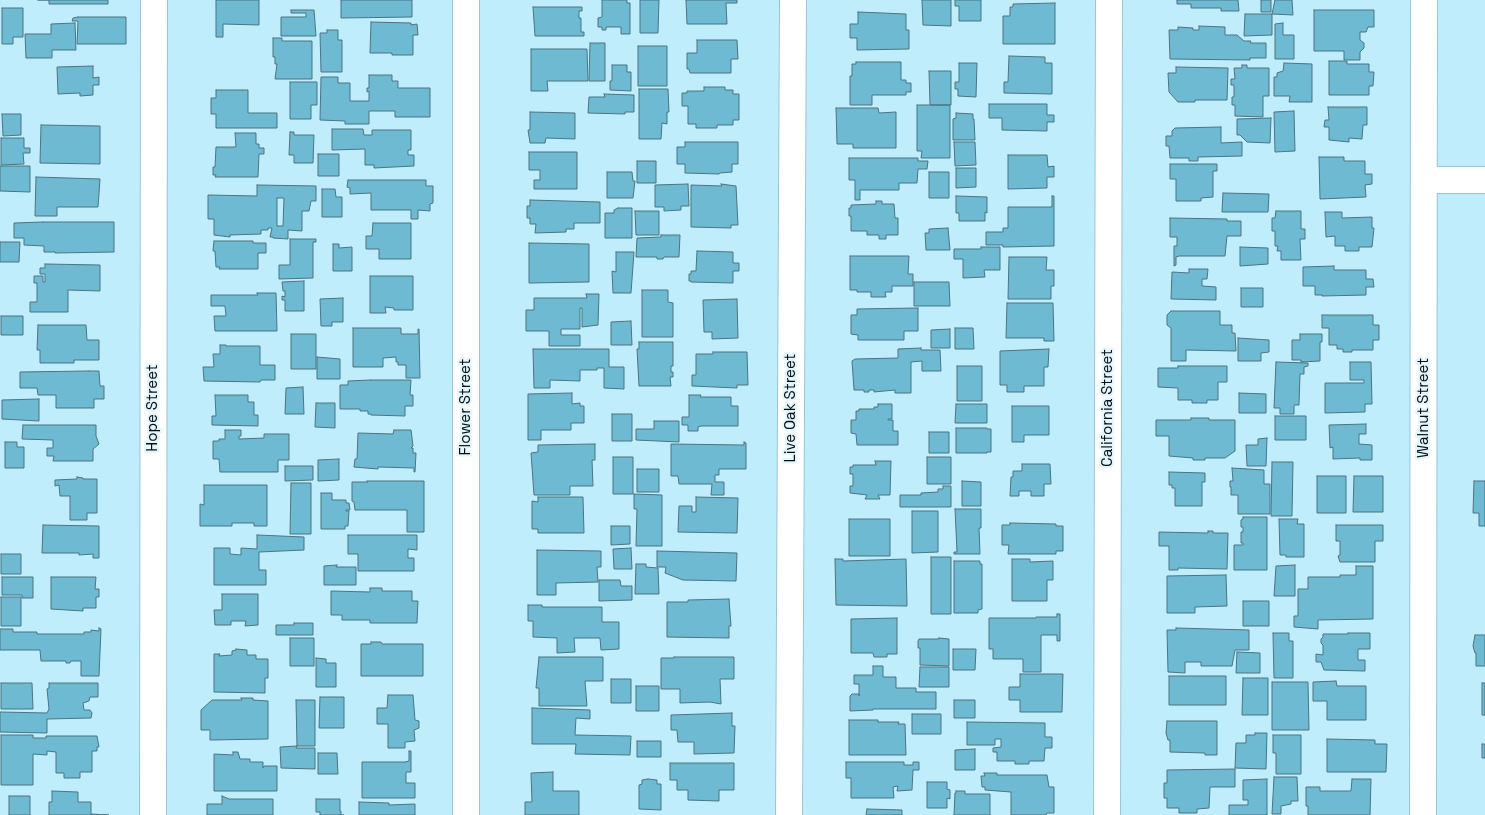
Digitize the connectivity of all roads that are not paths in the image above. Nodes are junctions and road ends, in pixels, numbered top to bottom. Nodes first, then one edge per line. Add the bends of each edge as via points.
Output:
1 (154, 0) edge
2 (466, 0) edge
3 (793, 0) edge
4 (1109, 0) edge
5 (1424, 0) edge
6 (1424, 180) junction
7 (1485, 180) edge
8 (153, 815) edge
9 (466, 815) edge
10 (789, 815) edge
11 (1107, 815) edge
12 (1423, 815) edge

1 - 8 street, Hope Street
2 - 9 street, Flower Street
3 - 10 street, Live Oak Street
4 - 11 street, California Street
5 - 6 street, Walnut Street
6 - 7 street
6 - 12 street, Walnut Street

